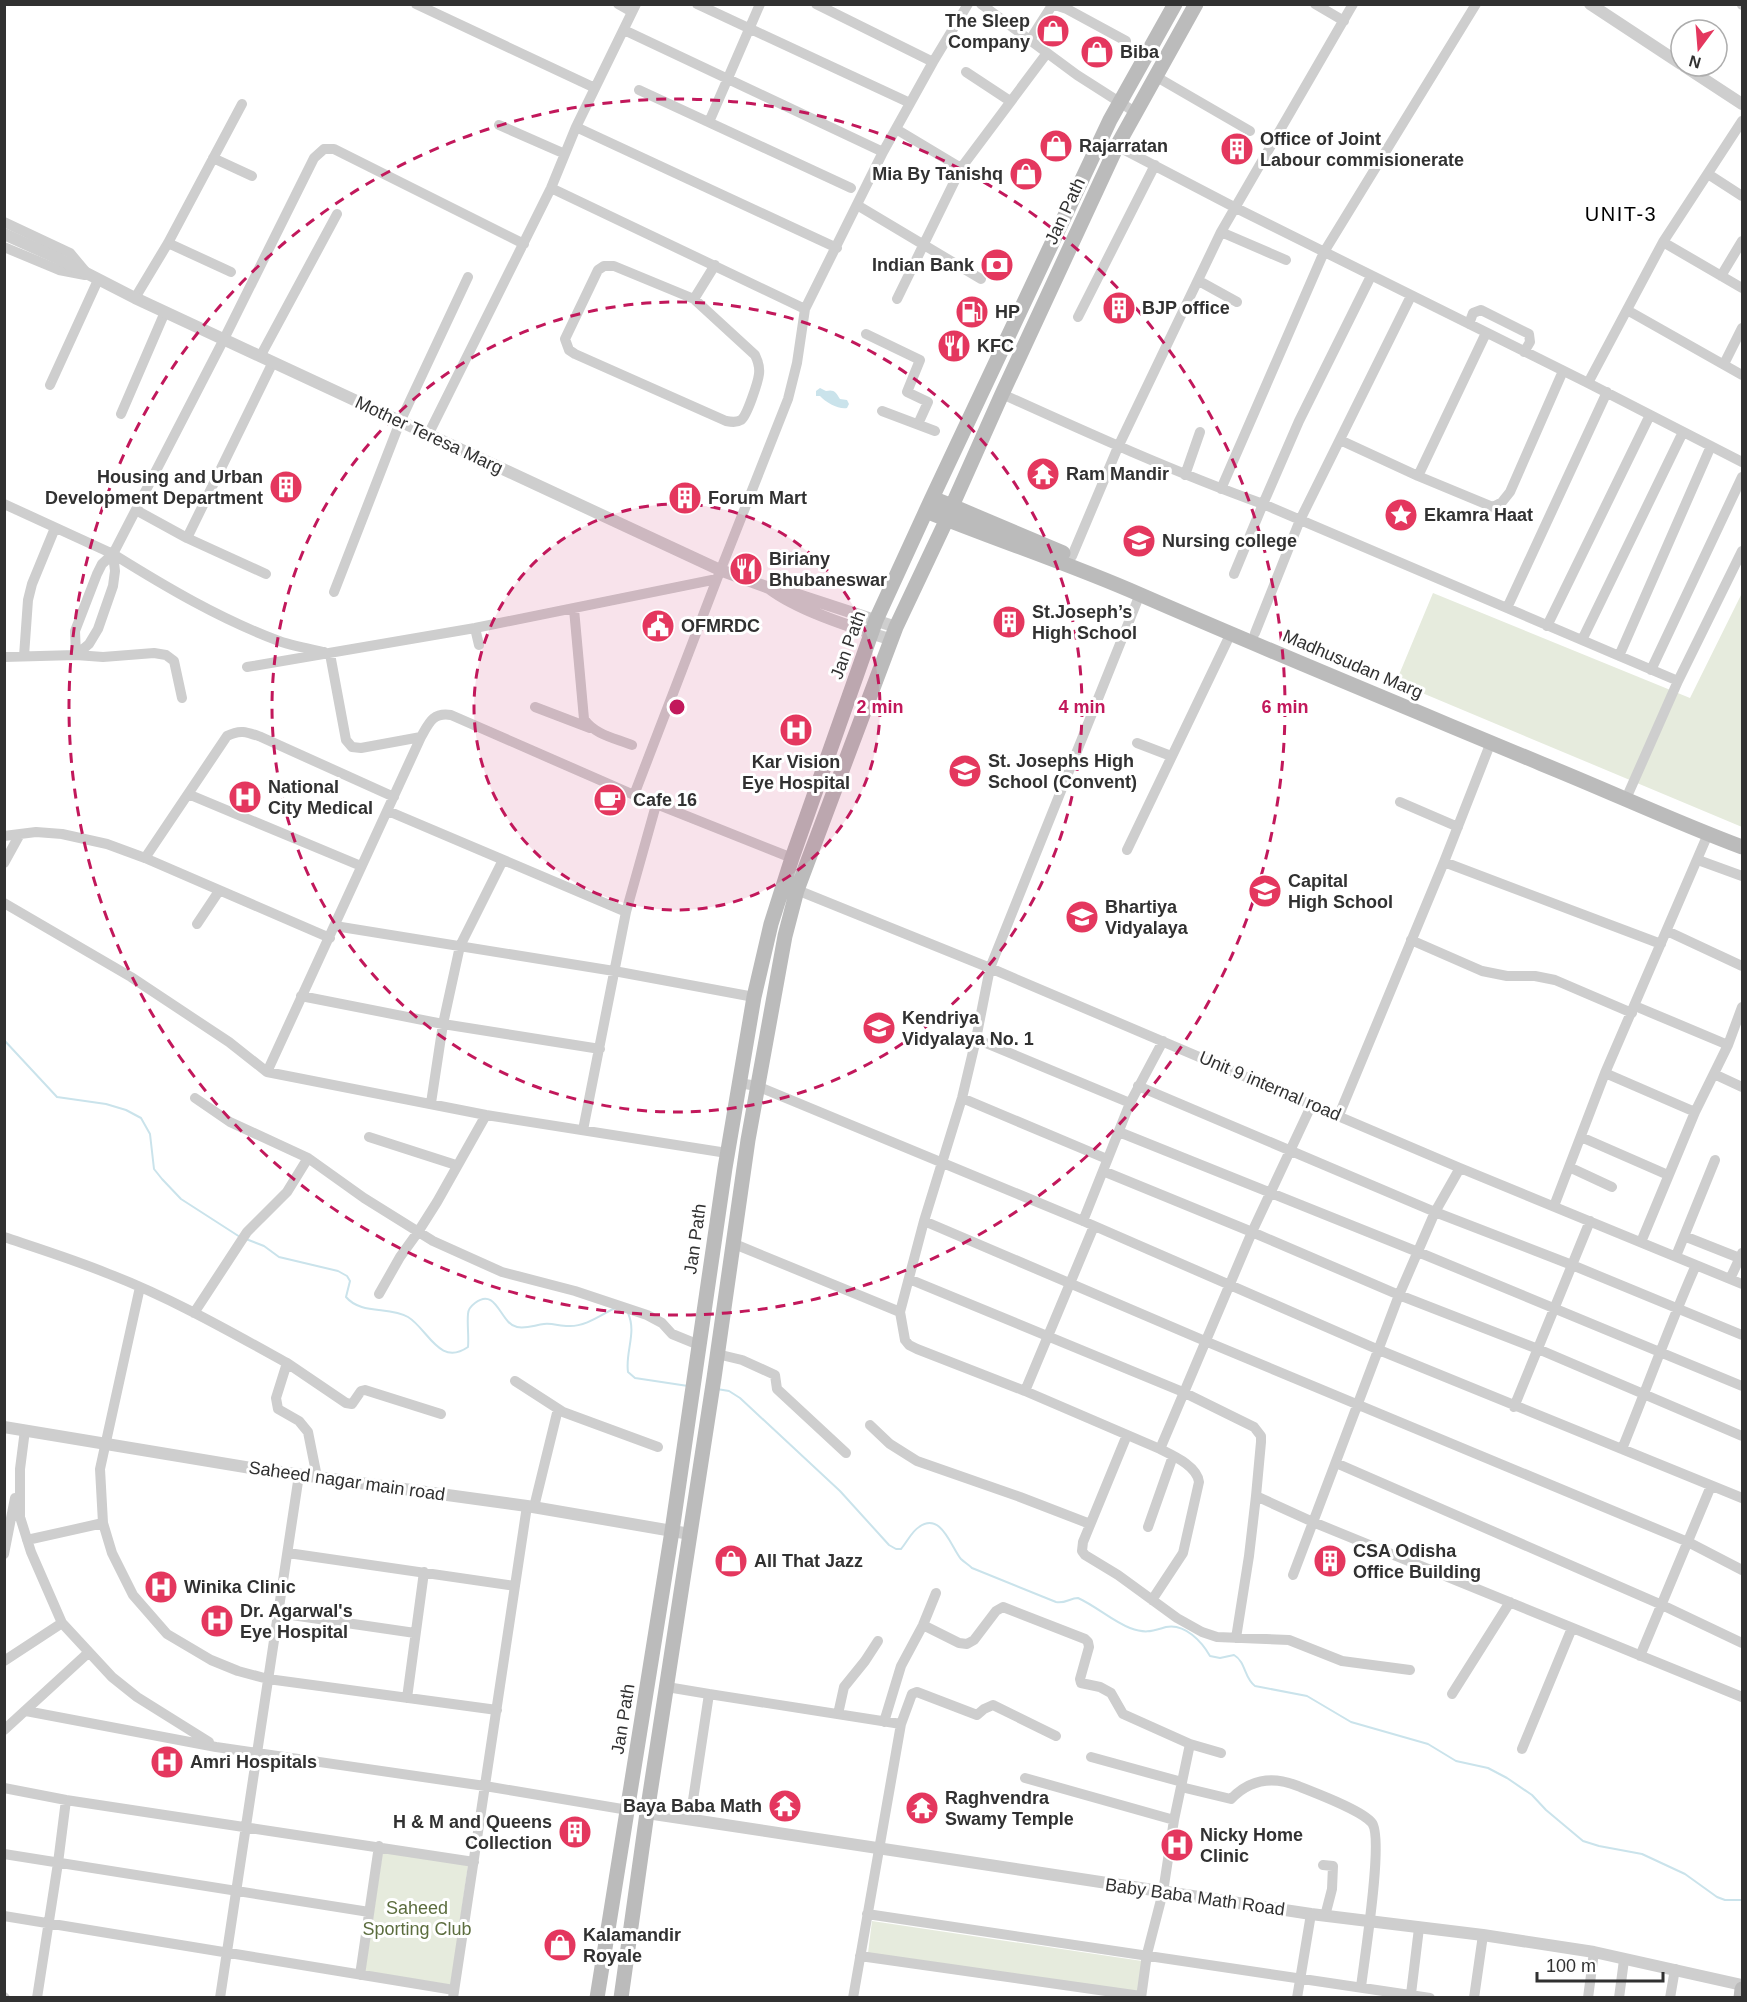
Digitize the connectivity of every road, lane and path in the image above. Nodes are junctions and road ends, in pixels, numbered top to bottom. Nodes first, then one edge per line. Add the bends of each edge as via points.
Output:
1 (618, 4) edge
2 (698, 4) edge
3 (760, 4) edge
4 (816, 4) edge
5 (968, 4) edge
6 (981, 4) edge
7 (1196, 4) edge
8 (1315, 4) edge
9 (1353, 4) edge
10 (1476, 4) edge
11 (1590, 4) edge
12 (420, 5) edge
13 (1174, 5) edge
14 (634, 8) edge
15 (1344, 21) junction
16 (750, 29) junction
17 (624, 30) junction
18 (1030, 40) junction
19 (1126, 41) dead end
20 (1047, 53) junction
21 (1669, 56) edge
22 (933, 62) junction
23 (966, 72) dead end
24 (1155, 76) junction
25 (1703, 78) edge
26 (727, 80) junction
27 (595, 88) junction
28 (639, 90) dead end
29 (1010, 101) junction
30 (910, 103) junction
31 (242, 104) dead end
32 (1119, 104) junction
33 (1743, 104) edge
34 (1135, 112) junction
35 (1743, 121) edge
36 (709, 122) junction
37 (499, 125) dead end
38 (576, 127) junction
39 (896, 129) junction
40 (1250, 131) dead end
41 (1117, 146) junction
42 (883, 152) junction
43 (565, 154) junction
44 (213, 158) junction
45 (1155, 165) junction
46 (961, 168) junction
47 (1708, 174) junction
48 (252, 176) dead end
49 (551, 188) junction
50 (851, 188) dead end
51 (1743, 196) edge
52 (857, 205) junction
53 (1234, 207) junction
54 (337, 214) dead end
55 (4, 222) edge
56 (1221, 232) junction
57 (4, 234) edge
58 (1743, 241) edge
59 (1663, 242) junction
60 (168, 243) junction
61 (923, 243) junction
62 (524, 244) junction
63 (4, 247) edge
64 (837, 248) junction
65 (1324, 252) junction
66 (1286, 260) dead end
67 (715, 265) junction
68 (231, 272) dead end
69 (1371, 276) junction
70 (1721, 276) junction
71 (468, 277) dead end
72 (95, 278) junction
73 (981, 279) dead end
74 (1199, 281) junction
75 (1743, 288) edge
76 (1411, 296) junction
77 (135, 298) junction
78 (694, 299) junction
79 (897, 299) dead end
80 (1237, 302) dead end
81 (805, 309) junction
82 (1627, 310) junction
83 (165, 312) junction
84 (1078, 317) dead end
85 (1469, 324) junction
86 (1743, 328) edge
87 (1486, 333) junction
88 (866, 334) dead end
89 (224, 339) junction
90 (1524, 352) junction
91 (261, 355) junction
92 (273, 362) junction
93 (1724, 364) junction
94 (1563, 371) junction
95 (1743, 375) edge
96 (1588, 382) junction
97 (50, 385) dead end
98 (1607, 392) junction
99 (1002, 394) junction
100 (882, 411) dead end
101 (122, 414) dead end
102 (1650, 415) junction
103 (400, 422) junction
104 (918, 424) junction
105 (935, 431) dead end
106 (1200, 432) dead end
107 (1683, 432) junction
108 (428, 435) junction
109 (1340, 440) junction
110 (1711, 446) junction
111 (1118, 447) junction
112 (1743, 462) edge
113 (1185, 475) junction
114 (1418, 476) junction
115 (1743, 477) edge
116 (1221, 489) junction
117 (4, 504) edge
118 (1263, 504) junction
119 (929, 505) junction
120 (136, 510) junction
121 (950, 513) junction
122 (1300, 520) junction
123 (55, 528) junction
124 (187, 538) junction
125 (1743, 551) edge
126 (113, 554) junction
127 (1072, 556) junction
128 (266, 574) dead end
129 (719, 574) junction
130 (1234, 574) dead end
131 (334, 592) dead end
132 (1140, 594) junction
133 (574, 609) junction
134 (1507, 609) junction
135 (1547, 626) junction
136 (874, 627) junction
137 (475, 628) junction
138 (894, 633) junction
139 (1231, 633) junction
140 (1255, 633) junction
141 (1582, 640) junction
142 (479, 645) dead end
143 (330, 654) junction
144 (76, 655) junction
145 (24, 656) junction
146 (1618, 656) junction
147 (4, 657) edge
148 (247, 667) dead end
149 (1651, 670) junction
150 (1678, 681) junction
151 (182, 698) dead end
152 (535, 706) dead end
153 (590, 728) junction
154 (421, 737) junction
155 (1137, 742) dead end
156 (1491, 742) junction
157 (632, 745) dead end
158 (1171, 756) junction
159 (1629, 792) junction
160 (188, 794) junction
161 (634, 795) junction
162 (394, 797) junction
163 (1400, 802) dead end
164 (656, 805) junction
165 (388, 811) junction
166 (1458, 827) junction
167 (20, 834) junction
168 (1708, 834) junction
169 (4, 836) edge
170 (1743, 840) edge
171 (1743, 847) edge
172 (1127, 850) dead end
173 (145, 858) junction
174 (792, 858) junction
175 (503, 860) junction
176 (1698, 860) junction
177 (1444, 862) junction
178 (4, 863) edge
179 (361, 866) junction
180 (1743, 876) edge
181 (797, 890) junction
182 (219, 891) junction
183 (4, 903) edge
184 (626, 912) junction
185 (197, 924) dead end
186 (335, 926) junction
187 (1667, 931) junction
188 (330, 938) junction
189 (1411, 940) junction
190 (1661, 944) junction
191 (460, 946) junction
192 (1743, 966) edge
193 (990, 968) junction
194 (614, 971) junction
195 (301, 996) junction
196 (754, 997) junction
197 (1743, 1007) edge
198 (1634, 1010) junction
199 (443, 1024) junction
200 (976, 1039) junction
201 (1164, 1041) junction
202 (1728, 1045) junction
203 (600, 1049) junction
204 (267, 1072) junction
205 (1605, 1073) junction
206 (1714, 1074) junction
207 (739, 1083) junction
208 (757, 1086) junction
209 (1138, 1086) junction
210 (1743, 1087) edge
211 (195, 1098) dead end
212 (962, 1098) junction
213 (431, 1103) junction
214 (1130, 1103) junction
215 (1312, 1104) junction
216 (1695, 1112) junction
217 (486, 1115) junction
218 (1339, 1115) junction
219 (583, 1130) junction
220 (1119, 1132) junction
221 (369, 1137) dead end
222 (1581, 1137) junction
223 (1289, 1151) junction
224 (728, 1153) junction
225 (308, 1158) junction
226 (1107, 1159) junction
227 (1715, 1160) dead end
228 (943, 1162) junction
229 (456, 1165) junction
230 (1569, 1167) junction
231 (1460, 1168) junction
232 (1103, 1171) junction
233 (1668, 1175) junction
234 (1612, 1187) dead end
235 (1270, 1193) junction
236 (1554, 1206) junction
237 (1435, 1212) junction
238 (924, 1221) junction
239 (1083, 1221) junction
240 (1590, 1221) junction
241 (1094, 1226) junction
242 (418, 1232) junction
243 (1252, 1232) junction
244 (1684, 1236) junction
245 (4, 1237) edge
246 (1641, 1242) junction
247 (732, 1243) junction
248 (1418, 1252) junction
249 (1676, 1256) junction
250 (1742, 1257) edge
251 (1572, 1265) junction
252 (1696, 1265) junction
253 (909, 1279) junction
254 (1730, 1279) junction
255 (1070, 1283) junction
256 (1743, 1284) edge
257 (1229, 1286) junction
258 (140, 1287) junction
259 (379, 1294) dead end
260 (1399, 1294) junction
261 (1677, 1308) junction
262 (1554, 1309) junction
263 (900, 1312) junction
264 (194, 1313) junction
265 (1743, 1335) edge
266 (1048, 1337) junction
267 (1205, 1341) junction
268 (699, 1345) junction
269 (1538, 1349) junction
270 (1379, 1350) junction
271 (1659, 1352) junction
272 (717, 1354) junction
273 (287, 1363) junction
274 (515, 1381) dead end
275 (1743, 1386) edge
276 (1025, 1391) junction
277 (1183, 1392) junction
278 (1644, 1395) junction
279 (1359, 1404) junction
280 (1514, 1407) junction
281 (558, 1409) junction
282 (441, 1414) dead end
283 (870, 1425) dead end
284 (4, 1427) edge
285 (25, 1430) junction
286 (1127, 1435) junction
287 (1743, 1436) edge
288 (105, 1442) junction
289 (658, 1447) dead end
290 (1160, 1449) junction
291 (1622, 1449) junction
292 (846, 1453) dead end
293 (1173, 1456) junction
294 (1336, 1464) junction
295 (20, 1468) junction
296 (299, 1474) junction
297 (317, 1477) junction
298 (1711, 1486) junction
299 (1256, 1496) junction
300 (1743, 1498) edge
301 (9, 1504) edge
302 (530, 1506) junction
303 (1313, 1522) junction
304 (103, 1523) junction
305 (1090, 1524) junction
306 (1148, 1527) dead end
307 (672, 1531) junction
308 (690, 1534) junction
309 (27, 1540) junction
310 (1688, 1542) junction
311 (5, 1548) edge
312 (288, 1553) junction
313 (1743, 1570) edge
314 (424, 1572) junction
315 (1293, 1575) dead end
316 (515, 1586) junction
317 (936, 1593) dead end
318 (1152, 1600) junction
319 (1510, 1602) junction
320 (1662, 1605) junction
321 (278, 1613) junction
322 (62, 1623) junction
323 (923, 1625) junction
324 (1572, 1628) junction
325 (416, 1633) junction
326 (1236, 1638) junction
327 (878, 1641) dead end
328 (1743, 1643) edge
329 (88, 1653) junction
330 (1641, 1656) junction
331 (4, 1661) edge
332 (1410, 1670) dead end
333 (268, 1678) junction
334 (667, 1687) junction
335 (709, 1694) junction
336 (1452, 1694) dead end
337 (1743, 1697) edge
338 (407, 1698) junction
339 (496, 1710) junction
340 (26, 1711) junction
341 (838, 1714) junction
342 (884, 1722) junction
343 (901, 1724) junction
344 (4, 1730) edge
345 (1056, 1736) dead end
346 (1190, 1744) junction
347 (216, 1747) junction
348 (1522, 1749) dead end
349 (257, 1752) junction
350 (1221, 1753) dead end
351 (1091, 1757) dead end
352 (1024, 1778) dead end
353 (1181, 1784) junction
354 (485, 1786) junction
355 (4, 1788) edge
356 (66, 1800) junction
357 (628, 1810) junction
358 (647, 1813) junction
359 (690, 1820) junction
360 (1174, 1820) junction
361 (245, 1828) junction
362 (379, 1846) junction
363 (878, 1849) junction
364 (4, 1854) edge
365 (474, 1862) junction
366 (58, 1863) junction
367 (1323, 1865) dead end
368 (236, 1890) junction
369 (1163, 1892) junction
370 (369, 1912) junction
371 (867, 1914) junction
372 (1311, 1914) junction
373 (4, 1916) edge
374 (1325, 1916) junction
375 (1370, 1921) junction
376 (48, 1923) junction
377 (1419, 1928) junction
378 (1483, 1935) junction
379 (1594, 1952) junction
380 (226, 1953) junction
381 (1147, 1954) junction
382 (860, 1956) junction
383 (1624, 1960) junction
384 (1675, 1970) junction
385 (360, 1975) junction
386 (1300, 1978) junction
387 (1360, 1987) junction
388 (1743, 1987) edge
389 (454, 1994) edge
390 (1411, 1994) junction
391 (1141, 1997) edge
392 (37, 1998) edge
393 (220, 1998) edge
394 (597, 1998) edge
395 (621, 1998) edge
396 (853, 1998) edge
397 (1297, 1998) edge
398 (1430, 1998) edge
399 (1474, 1998) edge
400 (1588, 1998) edge
401 (1619, 1998) edge
402 (1670, 1998) edge
403 (1741, 1998) edge

1 - 14 street
2 - 16 street
3 - 16 street
4 - 22 street
5 - 22 street
6 - 18 street
7 - 24 main road, Jan Path
8 - 15 street
9 - 15 street
10 - 65 street
11 - 21 street
12 - 27 street
13 - 32 main road, Jan Path
14 - 17 street
15 - 53 street
16 - 26 street
16 - 30 street
17 - 26 street
17 - 27 street
18 - 19 street via 1055,4
18 - 20 street
20 - 29 street
20 - 32 street
22 - 30 street
23 - 29 street
24 - 34 main road, Jan Path
24 - 40 street
25 - 33 street
26 - 36 street
26 - 42 street
27 - 38 street
28 - 36 street
29 - 46 street
30 - 39 street
31 - 44 street
32 - 34 street
32 - 119 main road, Jan Path
34 - 41 main road, Jan Path
35 - 47 street
36 - 50 street
37 - 43 street
38 - 43 street
38 - 64 street
39 - 42 street
39 - 46 street
41 - 45 street
41 - 99 main road, Jan Path
42 - 52 street
43 - 49 street
44 - 48 street
44 - 60 street
45 - 53 street
45 - 84 street
46 - 61 street
47 - 51 street
47 - 59 street
49 - 62 street
49 - 67 street
52 - 61 street
52 - 64 street
53 - 56 street
53 - 65 street
54 - 91 street
55 - 72 street, Mother Teresa Marg via 69,253
56 - 66 street
56 - 74 street
57 - 72 street, Mother Teresa Marg
58 - 70 street
59 - 70 street
59 - 82 street
60 - 68 street
60 - 77 street
61 - 73 street
61 - 79 street
62 - 89 street via 334,149 324,149 314,158
62 - 108 street
63 - 72 street, Mother Teresa Marg via 58,270
64 - 81 street
65 - 69 street
65 - 116 street
67 - 78 street
67 - 81 street
69 - 76 street
69 - 118 street
70 - 75 street
71 - 103 street
72 - 77 street, Mother Teresa Marg
72 - 97 street
74 - 80 street
74 - 111 street
76 - 85 street
76 - 109 street
77 - 83 street, Mother Teresa Marg
78 - 78 street via 614,266 604,266 598,270 566,344 575,354 726,421 741,420 759,375 759,363
81 - 129 street via 788,399
82 - 93 street
82 - 96 street
83 - 89 street, Mother Teresa Marg
83 - 101 street
85 - 87 street
85 - 90 street via 1473,313 1481,310 1529,334
86 - 93 street
87 - 90 street
87 - 114 street
88 - 104 street via 920,360 907,392 928,402
89 - 91 street, Mother Teresa Marg
89 - 120 street
90 - 94 street
91 - 92 street, Mother Teresa Marg
92 - 103 street, Mother Teresa Marg
92 - 124 street
93 - 95 street
94 - 96 street
94 - 114 street via 1510,492 1502,502 1493,507
96 - 98 street
98 - 102 street
98 - 134 street
99 - 111 street
99 - 121 main road, Jan Path
100 - 104 street
102 - 107 street
102 - 135 street
103 - 108 street, Mother Teresa Marg
103 - 131 street
104 - 105 street
106 - 113 street
107 - 110 street
107 - 141 street
108 - 129 street, Mother Teresa Marg
109 - 114 street
109 - 122 street
110 - 112 street
110 - 146 street
111 - 113 street
111 - 127 street
113 - 116 street
115 - 149 street
116 - 118 street
117 - 123 street
118 - 122 street
118 - 130 street
119 - 121 main road
119 - 136 main road, Jan Path
120 - 124 street
120 - 126 street
121 - 127 main road, Madhusudan Marg
121 - 132 main road, Madhusudan Marg
121 - 138 main road, Jan Path
122 - 134 street
122 - 140 street
123 - 126 street
123 - 145 street via 28,600
124 - 128 street
125 - 150 street
126 - 143 street via 173,592 225,618 281,641
126 - 144 street via 97,574 75,631
126 - 144 street via 116,571 102,618 89,644
127 - 140 main road, Madhusudan Marg
129 - 133 street
129 - 136 street, Mother Teresa Marg
129 - 161 street
132 - 139 main road, Madhusudan Marg
132 - 193 street
133 - 137 street
133 - 153 street via 582,714
134 - 135 street
135 - 141 street
136 - 138 street, Mother Teresa Marg
136 - 174 main road, Jan Path
137 - 142 street
137 - 143 street
138 - 181 main road, Jan Path
139 - 156 main road, Madhusudan Marg
139 - 158 street
140 - 159 main road, Madhusudan Marg
141 - 146 street
143 - 148 street
143 - 154 street via 346,740 352,747
144 - 145 street
144 - 151 street via 166,655 174,661
145 - 147 street
146 - 149 street
149 - 150 street
150 - 159 street
152 - 153 street
153 - 157 street
154 - 161 street via 431,719 442,713 451,715
154 - 162 street
155 - 158 street
156 - 166 street
156 - 168 main road, Madhusudan Marg
158 - 172 street
159 - 170 main road, Madhusudan Marg
160 - 162 street via 227,736 246,731
160 - 173 street
160 - 179 street
161 - 164 street
162 - 165 street
163 - 166 street
164 - 174 street
164 - 184 street
165 - 175 street
165 - 179 street
166 - 177 street
167 - 169 street
167 - 173 street via 71,836
167 - 178 street
168 - 171 main road, Madhusudan Marg
168 - 176 street
173 - 182 street
174 - 196 main road, Jan Path
175 - 184 street
175 - 191 street
176 - 180 street
176 - 187 street
177 - 189 street
177 - 190 street
179 - 186 street
181 - 193 street, Unit 9 internal road
181 - 208 main road, Jan Path
182 - 185 street
182 - 188 street
183 - 204 street via 131,977
184 - 194 street
186 - 188 street
186 - 191 street
187 - 190 street
187 - 192 street
188 - 195 street
189 - 198 street via 1482,971 1555,980
189 - 218 street
190 - 198 street
191 - 194 street
191 - 199 street
193 - 200 street
193 - 201 street, Unit 9 internal road
194 - 196 street
194 - 203 street
195 - 199 street
195 - 204 street
196 - 207 main road, Jan Path
197 - 202 street
198 - 202 street
198 - 205 street
199 - 203 street
199 - 213 street
200 - 212 street
200 - 214 street
201 - 209 street
201 - 215 street, Unit 9 internal road
202 - 206 street
203 - 219 street
204 - 213 street
205 - 216 street
205 - 222 street
206 - 210 street
206 - 216 street
207 - 208 street
207 - 224 main road, Jan Path
208 - 228 street
208 - 247 main road, Jan Path
209 - 214 street
209 - 223 street
211 - 225 street via 230,1122
212 - 226 street
212 - 228 street
213 - 217 street
214 - 220 street
215 - 218 street, Unit 9 internal road
215 - 223 street
216 - 233 street
217 - 219 street
217 - 229 street
218 - 231 street, Unit 9 internal road
219 - 224 street
220 - 226 street
220 - 235 street
221 - 229 street
222 - 230 street
222 - 233 street
223 - 235 street
223 - 237 street
224 - 268 main road, Jan Path
225 - 242 street
225 - 264 street via 287,1192 247,1232
226 - 232 street
227 - 244 street
228 - 238 street
228 - 239 street
229 - 242 street
230 - 234 street
230 - 236 street
231 - 236 street, Unit 9 internal road
231 - 237 street
232 - 239 street
232 - 243 street
233 - 246 street
235 - 243 street
235 - 248 street
236 - 240 street, Unit 9 internal road
237 - 248 street
237 - 251 street
238 - 253 street
238 - 255 street
239 - 241 street
240 - 246 street, Unit 9 internal road
240 - 251 street
241 - 255 street
241 - 257 street
242 - 259 street
242 - 268 street via 502,1272 647,1315 672,1334
243 - 257 street
243 - 260 street
244 - 249 street
244 - 250 street
245 - 258 street
246 - 249 street, Unit 9 internal road
247 - 263 street
247 - 272 main road, Jan Path
248 - 260 street
248 - 262 street
249 - 252 street, Unit 9 internal road
250 - 254 street
251 - 261 street
251 - 262 street
252 - 254 street, Unit 9 internal road
252 - 261 street
253 - 263 street
253 - 266 street
254 - 256 street, Unit 9 internal road
255 - 266 street
255 - 267 street
257 - 267 street
257 - 270 street
258 - 264 street
258 - 288 street
260 - 269 street
260 - 270 street
261 - 265 street
261 - 271 street
262 - 269 street
262 - 271 street
263 - 276 street via 902,1333 909,1345
264 - 273 street
266 - 276 street
266 - 277 street
267 - 277 street
267 - 279 street
268 - 307 main road, Jan Path
269 - 278 street
269 - 280 street
270 - 279 street
270 - 280 street
271 - 275 street
271 - 278 street
272 - 292 street via 775,1375 777,1389
272 - 308 main road, Jan Path
273 - 282 street via 346,1403 352,1404 365,1390
273 - 297 street via 276,1402 278,1409 299,1421 308,1432
274 - 281 street
276 - 286 street
277 - 290 street
277 - 299 street via 1258,1430 1261,1442
278 - 287 street
278 - 291 street
279 - 294 street
279 - 310 street
280 - 291 street
281 - 289 street
281 - 302 street
283 - 305 street via 917,1461
284 - 285 street, Saheed nagar main road
285 - 288 street, Saheed nagar main road
285 - 295 street
286 - 290 street
286 - 305 street
288 - 296 street, Saheed nagar main road
288 - 304 street via 100,1468
290 - 293 street
291 - 298 street
293 - 306 street
293 - 318 street via 1193,1471 1199,1482 1182,1553
294 - 303 street
294 - 320 street
295 - 301 street
295 - 309 street via 20,1517
296 - 297 street, Saheed nagar main road
296 - 312 street
297 - 302 street, Saheed nagar main road
298 - 300 street
298 - 310 street
299 - 303 street
299 - 326 street
301 - 311 street
302 - 307 street, Saheed nagar main road
302 - 316 street
303 - 315 street
303 - 319 street
304 - 309 street
304 - 333 street via 112,1553 133,1594 167,1634 211,1660
305 - 318 street via 1082,1548 1085,1555
307 - 308 street, Saheed nagar main road
307 - 357 main road, Jan Path
308 - 334 main road, Jan Path
309 - 322 street
310 - 313 street
310 - 320 street
312 - 314 street
312 - 321 street
314 - 316 street
314 - 325 street
316 - 339 street
317 - 323 street
318 - 326 street via 1193,1628 1217,1637
319 - 324 street
319 - 336 street
320 - 328 street
320 - 330 street
321 - 325 street
321 - 333 street
322 - 329 street
322 - 331 street
323 - 342 street via 902,1666
323 - 346 street via 966,1644 974,1641 1003,1607 1085,1639 1089,1647 1081,1683 1109,1691 1123,1714
324 - 330 street
324 - 348 street
325 - 338 street
326 - 332 street via 1288,1641 1342,1661
327 - 341 street via 844,1687
329 - 340 street
329 - 347 street via 137,1697
330 - 337 street
333 - 338 street
333 - 349 street
334 - 335 street
334 - 358 main road, Jan Path
335 - 341 street
335 - 359 street
338 - 339 street
339 - 354 street
340 - 344 street
340 - 347 street
341 - 342 street
342 - 343 street
343 - 345 street via 912,1694 917,1692 977,1715 993,1705
343 - 363 street
346 - 350 street
346 - 353 street
347 - 349 street
349 - 354 street
349 - 361 street
351 - 353 street
352 - 360 street
353 - 360 street
353 - 375 street via 1231,1799 1252,1783 1286,1782 1333,1800 1370,1821 1375,1829
354 - 357 street
354 - 365 street
355 - 356 street
356 - 361 street
356 - 366 street
357 - 394 main road, Jan Path
358 - 359 street, Baby Baba Math Road
358 - 395 main road, Jan Path
359 - 363 street, Baby Baba Math Road
360 - 369 street
361 - 362 street
361 - 368 street
362 - 365 street
362 - 370 street
363 - 369 street, Baby Baba Math Road
363 - 371 street
364 - 366 street
365 - 389 street
366 - 368 street
366 - 376 street
367 - 374 street via 1333,1866
368 - 370 street
368 - 380 street
369 - 372 street, Baby Baba Math Road
369 - 381 street
370 - 385 street
371 - 381 street
371 - 382 street
372 - 374 street, Baby Baba Math Road
372 - 386 street
373 - 376 street
374 - 375 street, Baby Baba Math Road
375 - 377 street, Baby Baba Math Road
375 - 387 street
376 - 380 street
376 - 392 street
377 - 378 street, Baby Baba Math Road
377 - 390 street
378 - 379 street, Baby Baba Math Road
378 - 399 street
379 - 383 street, Baby Baba Math Road
379 - 400 street
380 - 385 street
380 - 393 street
381 - 386 street
381 - 391 street
382 - 391 street
382 - 396 street
383 - 384 street, Baby Baba Math Road
383 - 401 street
384 - 388 street, Baby Baba Math Road
384 - 402 street
385 - 389 street
386 - 387 street
386 - 397 street
387 - 390 street
388 - 403 main road
390 - 398 street

